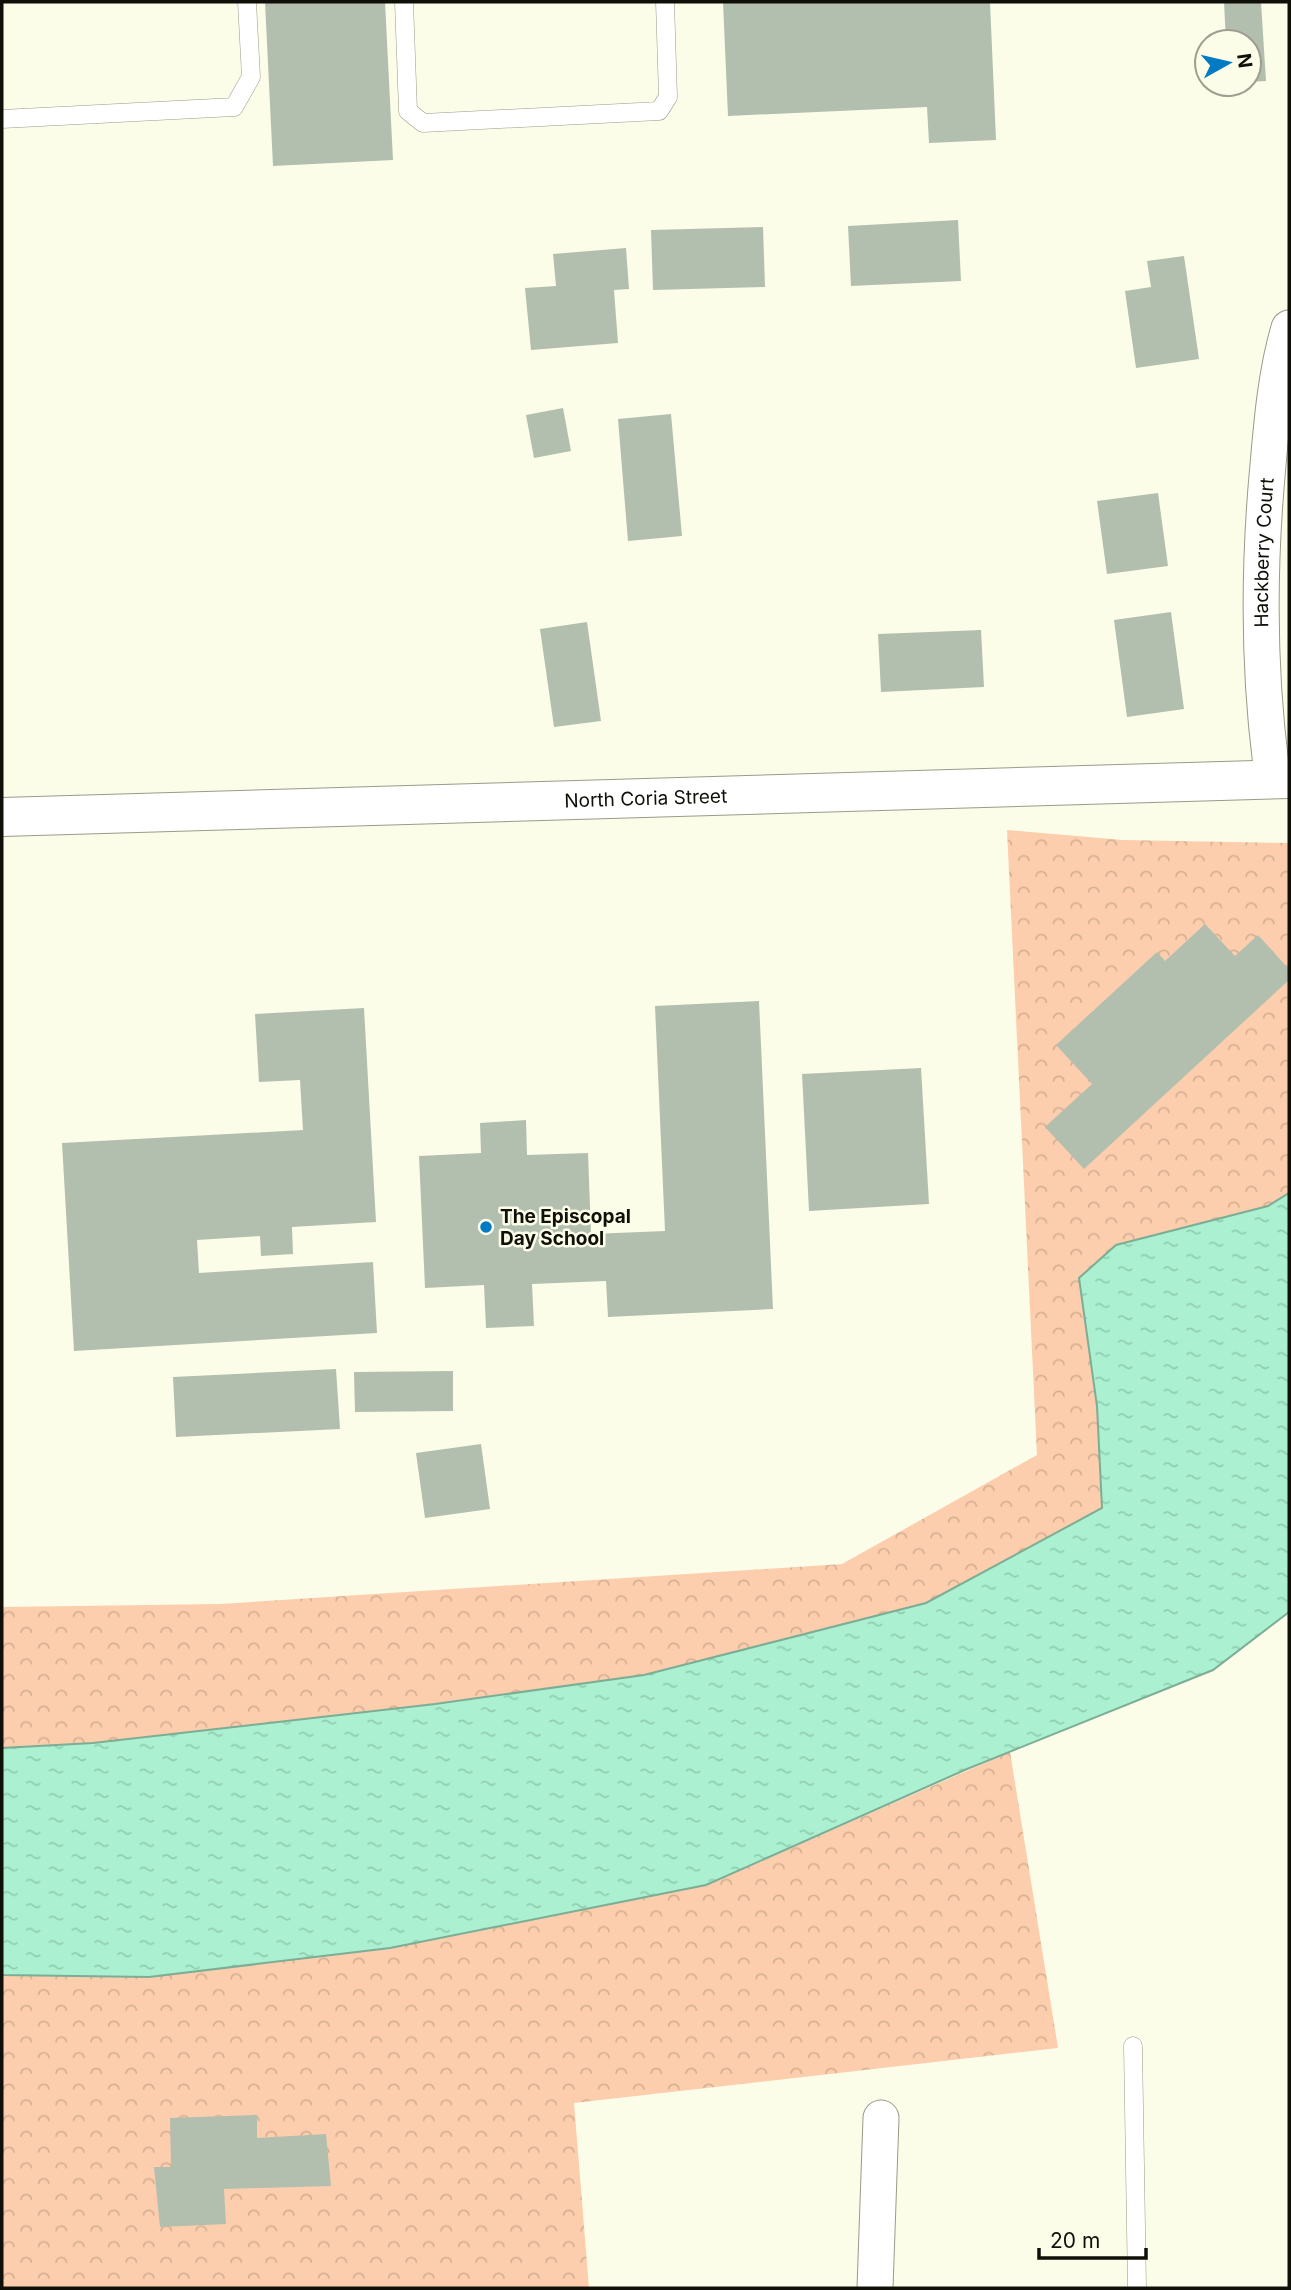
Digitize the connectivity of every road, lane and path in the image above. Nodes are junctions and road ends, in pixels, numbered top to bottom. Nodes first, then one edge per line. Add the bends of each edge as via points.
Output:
1 (247, 2) edge
2 (404, 2) edge
3 (665, 2) edge
4 (2, 119) edge
5 (1289, 328) edge
6 (1281, 780) edge
7 (2, 817) edge
8 (1133, 2046) dead end
9 (881, 2118) dead end
10 (875, 2288) edge
11 (1137, 2288) edge

1 - 4 lane via 251,78 234,107
2 - 3 lane via 408,111 423,123 659,111 668,97
5 - 6 street, Hackberry Court via 1273,405 1259,619 1265,721
6 - 7 street, North Coria Street
8 - 11 lane
9 - 10 street

